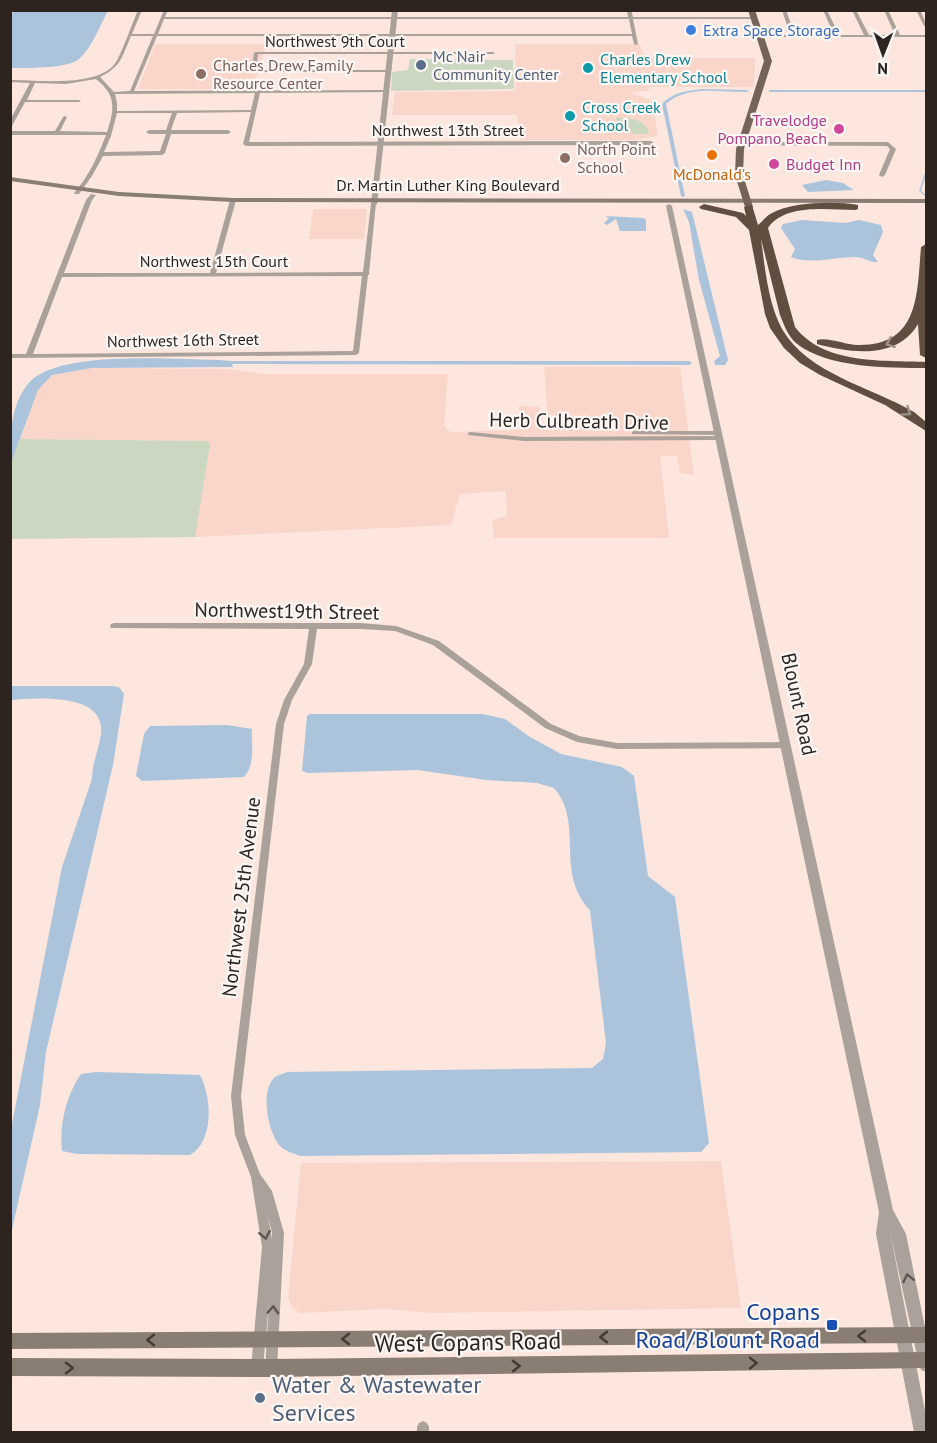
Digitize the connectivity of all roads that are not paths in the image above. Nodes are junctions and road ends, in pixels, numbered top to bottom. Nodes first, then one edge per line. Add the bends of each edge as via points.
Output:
1 (140, 10) edge
2 (166, 10) edge
3 (629, 10) edge
4 (784, 10) edge
5 (825, 10) edge
6 (854, 10) edge
7 (886, 10) edge
8 (918, 10) edge
9 (395, 14) edge
10 (753, 14) edge
11 (163, 18) junction
12 (631, 18) junction
13 (927, 26) edge
14 (130, 35) junction
15 (155, 35) junction
16 (393, 35) junction
17 (634, 35) junction
18 (761, 36) junction
19 (793, 36) junction
20 (837, 36) junction
21 (867, 36) junction
22 (898, 36) junction
23 (927, 36) edge
24 (636, 44) dead end
25 (391, 52) junction
26 (493, 53) dead end
27 (389, 71) junction
28 (97, 77) junction
29 (10, 81) edge
30 (34, 81) junction
31 (387, 90) junction
32 (132, 91) junction
33 (258, 91) junction
34 (113, 93) junction
35 (24, 101) junction
36 (78, 101) dead end
37 (175, 111) junction
38 (253, 111) junction
39 (116, 112) junction
40 (65, 117) dead end
41 (10, 126) edge
42 (149, 132) dead end
43 (169, 132) junction
44 (228, 132) dead end
45 (10, 133) edge
46 (57, 133) junction
47 (107, 133) junction
48 (382, 143) junction
49 (651, 143) dead end
50 (742, 144) junction
51 (100, 154) junction
52 (882, 175) dead end
53 (10, 181) edge
54 (79, 191) junction
55 (93, 195) junction
56 (137, 195) junction
57 (233, 202) junction
58 (374, 202) junction
59 (523, 202) junction
60 (752, 204) junction
61 (924, 204) edge
62 (669, 206) junction
63 (704, 207) junction
64 (855, 207) junction
65 (758, 228) junction
66 (927, 247) edge
67 (761, 265) junction
68 (775, 270) junction
69 (213, 274) junction
70 (367, 274) junction
71 (60, 275) junction
72 (922, 298) junction
73 (29, 355) junction
74 (927, 355) edge
75 (10, 356) edge
76 (921, 366) edge
77 (927, 428) edge
78 (718, 436) junction
79 (114, 626) dead end
80 (313, 626) junction
81 (787, 745) junction
82 (917, 1335) edge
83 (267, 1339) junction
84 (10, 1341) edge
85 (922, 1361) edge
86 (10, 1367) edge
87 (264, 1368) junction
88 (922, 1432) edge

1 - 14 street
2 - 11 street
3 - 12 street
4 - 19 street
5 - 20 street
6 - 21 street
7 - 22 street
8 - 13 street
9 - 11 street
9 - 12 street
9 - 16 street
10 - 12 street
10 - 18 main road
11 - 15 street
12 - 17 street
14 - 15 street
14 - 28 street via 117,64
15 - 16 street
15 - 32 street
16 - 17 street
16 - 25 street
17 - 24 street
18 - 19 street
18 - 50 main road via 768,61
19 - 20 street
20 - 21 street
21 - 22 street
22 - 23 street
25 - 26 street, Northwest 9th Court
25 - 27 street
25 - 27 street, Northwest 9th Court via 256,53 253,71
27 - 31 street
28 - 30 street
28 - 34 street
29 - 30 street
30 - 35 street
31 - 33 street
31 - 48 street
32 - 33 street
32 - 34 street
33 - 38 street
34 - 39 street
35 - 36 street
35 - 41 street
37 - 38 street
37 - 39 street
37 - 43 street
38 - 48 street, Northwest 13th Street via 246,144
39 - 47 street
40 - 46 street
42 - 43 street
43 - 44 street
43 - 51 street via 162,153
45 - 46 street
46 - 47 street
47 - 51 street
48 - 49 street, Northwest 13th Street
48 - 58 street
50 - 52 street via 888,144 893,149
50 - 60 main road via 739,175
51 - 54 street via 92,175
53 - 54 main road, Dr. Martin Luther King Boulevard
54 - 55 main road, Dr. Martin Luther King Boulevard
54 - 56 main road, Dr. Martin Luther King Boulevard
55 - 56 main road
55 - 57 main road, Dr. Martin Luther King Boulevard
55 - 71 street
56 - 57 main road, Dr. Martin Luther King Boulevard
57 - 58 main road, Dr. Martin Luther King Boulevard
57 - 69 street
58 - 59 main road, Dr. Martin Luther King Boulevard
58 - 59 main road, Dr. Martin Luther King Boulevard
58 - 70 street
59 - 60 main road, Dr. Martin Luther King Boulevard
59 - 62 main road, Dr. Martin Luther King Boulevard
60 - 61 main road, Dr. Martin Luther King Boulevard
60 - 63 main road, Dr. Martin Luther King Boulevard
60 - 64 main road, Dr. Martin Luther King Boulevard
60 - 65 highway
61 - 64 main road, Dr. Martin Luther King Boulevard
62 - 63 main road, Dr. Martin Luther King Boulevard
62 - 78 street, Blount Road
63 - 65 highway via 739,215
64 - 65 highway via 777,212
65 - 67 highway
65 - 68 highway
66 - 72 highway
67 - 76 highway via 769,277 783,329 806,349 847,363
67 -> 77 highway via 776,328 791,347 830,374 902,408
72 -> 68 highway via 911,328 900,338 874,348 836,346 812,338 796,325
68 - 76 highway via 790,327 802,341 844,359
69 - 70 street, Northwest 15th Court
69 - 71 street, Northwest 15th Court
70 - 73 street, Northwest 16th Street via 356,353
71 - 73 street
72 - 74 highway
73 - 75 street, Northwest 16th Street
78 - 78 street, Herb Culbreath Drive via 470,434 513,438
78 - 81 street, Blount Road
79 - 80 street, Northwest19th Street
80 - 81 street, Northwest19th Street via 384,627 431,641 548,726 590,743
80 - 83 street, Northwest 25th Avenue via 308,664 280,724 238,1075 238,1127 256,1177 268,1246
81 - 82 street, Blount Road via 886,1212 883,1234
82 -> 83 main road, West Copans Road
82 - 85 street, Blount Road
83 -> 84 main road, West Copans Road
83 - 87 street, Northwest 25th Avenue
87 -> 85 main road, West Copans Road
85 - 88 street, Blount Road
86 -> 87 main road, West Copans Road

